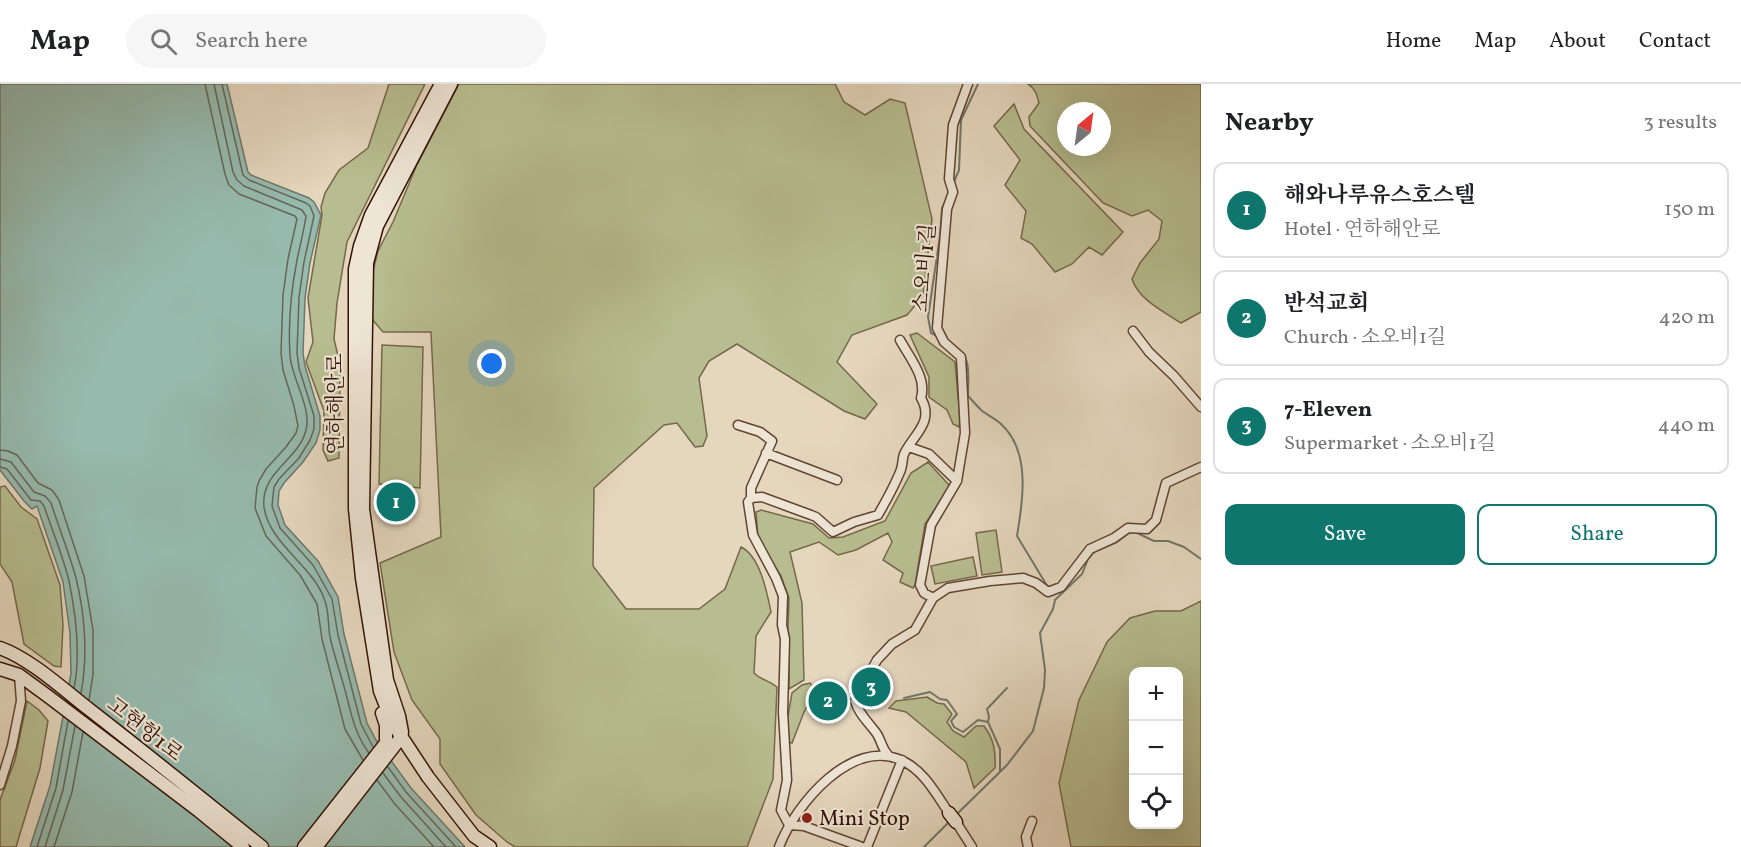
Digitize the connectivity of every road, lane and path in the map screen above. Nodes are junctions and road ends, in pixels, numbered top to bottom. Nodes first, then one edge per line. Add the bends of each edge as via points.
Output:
1 (441, 84) edge
2 (451, 84) edge
3 (968, 84) edge
4 (1133, 331) dead end
5 (900, 340) dead end
6 (1201, 407) edge
7 (738, 425) dead end
8 (909, 447) junction
9 (766, 453) junction
10 (1201, 467) edge
11 (837, 480) dead end
12 (957, 482) junction
13 (751, 498) junction
14 (933, 598) junction
15 (0, 648) edge
16 (0, 669) edge
17 (19, 675) junction
18 (380, 691) junction
19 (402, 736) junction
20 (888, 756) junction
21 (902, 760) junction
22 (1, 780) edge
23 (1032, 821) dead end
24 (789, 825) junction
25 (243, 847) edge
26 (262, 847) edge
27 (304, 847) edge
28 (316, 847) edge
29 (490, 847) edge
30 (779, 847) edge
31 (862, 847) edge
32 (867, 847) edge
33 (972, 847) edge
34 (1028, 847) edge

1 - 18 street, 연하해안로 via 371,215 355,269 355,509
2 - 19 street, 연하해안로 via 377,226 367,263 363,509 387,680
3 - 12 street, 소오비1길 via 953,124 949,179 953,192 947,209 937,328 944,342 961,357 965,433
4 - 6 street
5 - 8 street via 924,390 921,398 925,423
7 - 9 street via 760,432 772,441
8 - 12 street via 929,454
8 - 13 street via 878,515 838,531 829,530 811,515 762,497
9 - 11 street
9 - 13 street via 751,488
10 - 14 street via 1166,483 1156,520 1148,529 1128,528 1090,549 1061,587 1048,592 1023,578 948,588
12 - 14 street, 소오비1길 via 931,525 920,585
13 - 24 street via 748,502 753,535 783,596 787,780 781,810
14 - 20 street via 915,630 892,644 877,660 855,701
15 - 26 street, 고현항1로 via 15,653 53,681
16 - 17 street, 고현항1로
17 - 22 street via 21,701
17 - 25 street, 고현항1로
18 - 19 street, 연하해안로
18 - 27 street via 387,741
19 - 28 street
19 - 29 street, 연하해안로 via 474,836
20 - 21 street
20 - 24 street via 877,754 842,769 818,786
21 - 32 street
21 - 33 street via 922,776
23 - 34 street via 1026,837
24 - 30 street
24 - 31 street via 804,826

